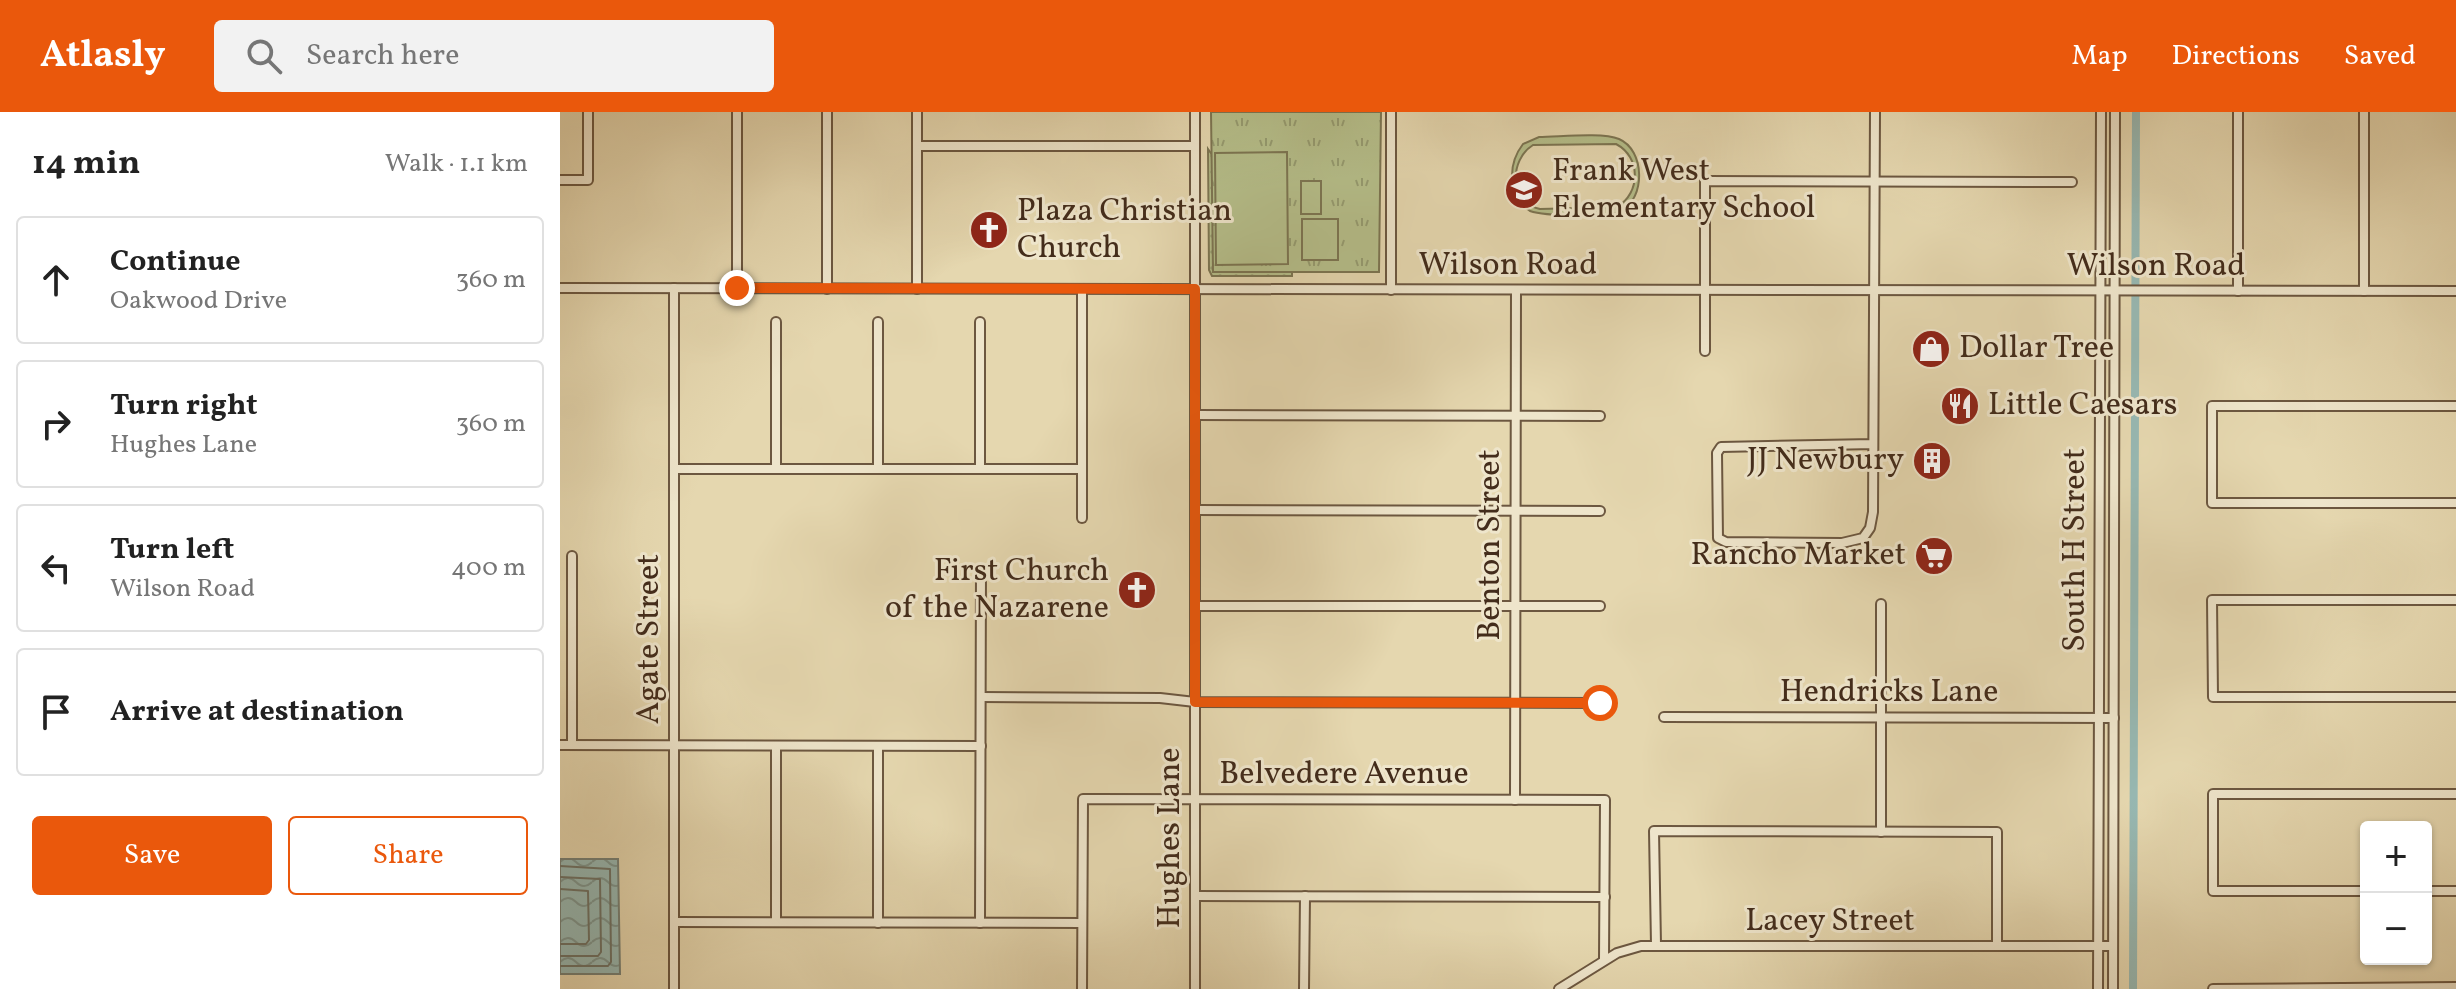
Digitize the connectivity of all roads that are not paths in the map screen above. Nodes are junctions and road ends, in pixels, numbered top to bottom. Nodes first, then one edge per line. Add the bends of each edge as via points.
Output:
1 (588, 112) edge
2 (737, 112) edge
3 (827, 112) edge
4 (917, 112) edge
5 (1195, 112) edge
6 (1391, 112) edge
7 (1875, 112) edge
8 (2101, 112) edge
9 (2115, 112) edge
10 (2238, 112) edge
11 (2364, 112) edge
12 (917, 146) junction
13 (1195, 146) junction
14 (560, 180) edge
15 (1875, 182) junction
16 (2072, 182) dead end
17 (560, 288) edge
18 (674, 288) junction
19 (737, 288) junction
20 (827, 289) junction
21 (917, 289) junction
22 (1082, 289) junction
23 (1195, 289) junction
24 (1391, 290) junction
25 (1516, 290) junction
26 (1703, 291) junction
27 (1874, 291) junction
28 (2099, 291) junction
29 (2115, 291) junction
30 (2238, 291) junction
31 (2364, 291) junction
32 (2456, 291) edge
33 (776, 322) dead end
34 (878, 322) dead end
35 (980, 322) dead end
36 (1705, 351) dead end
37 (2456, 406) edge
38 (1195, 415) junction
39 (1516, 416) junction
40 (1600, 416) dead end
41 (1873, 444) junction
42 (674, 469) junction
43 (776, 469) junction
44 (878, 469) junction
45 (980, 469) junction
46 (1082, 469) junction
47 (2456, 503) edge
48 (1195, 510) junction
49 (1515, 511) junction
50 (1600, 511) dead end
51 (1082, 518) dead end
52 (572, 556) dead end
53 (981, 569) dead end
54 (2456, 600) edge
55 (1881, 604) dead end
56 (1195, 606) junction
57 (1515, 606) junction
58 (1600, 606) dead end
59 (981, 697) junction
60 (2456, 697) edge
61 (1195, 702) junction
62 (1515, 703) junction
63 (1600, 703) dead end
64 (1664, 717) dead end
65 (1881, 717) junction
66 (2099, 718) junction
67 (2114, 718) junction
68 (560, 745) edge
69 (572, 745) junction
70 (674, 745) junction
71 (776, 746) junction
72 (878, 746) junction
73 (981, 746) junction
74 (2456, 794) edge
75 (1195, 799) junction
76 (1515, 800) junction
77 (1881, 832) junction
78 (2360, 891) edge
79 (2432, 891) edge
80 (2456, 891) edge
81 (1195, 896) junction
82 (1305, 896) junction
83 (1605, 897) junction
84 (674, 922) junction
85 (776, 922) junction
86 (878, 923) junction
87 (980, 923) junction
88 (1082, 923) junction
89 (1656, 945) junction
90 (1997, 946) junction
91 (2098, 946) junction
92 (2113, 946) junction
93 (1604, 959) junction
94 (2456, 987) edge
95 (2213, 988) edge
96 (674, 989) edge
97 (1082, 989) edge
98 (1195, 989) edge
99 (1304, 989) edge
100 (1559, 989) edge
101 (2098, 989) edge
102 (2113, 989) edge

1 - 14 street via 588,180
2 - 19 street
3 - 20 street
4 - 12 street
5 - 13 street, Hughes Lane
6 - 24 street
7 - 15 street
8 - 28 street, South H Street
9 - 29 street, South H Street
10 - 30 street
11 - 31 street
12 - 13 street
12 - 21 street
13 - 23 street, Hughes Lane
15 - 16 street
15 - 26 street via 1705,181
15 - 27 street
17 - 18 street, Wilson Road
18 - 19 street, Wilson Road
18 - 42 street, Agate Street
19 - 20 street, Wilson Road
20 - 21 street, Wilson Road
21 - 22 street, Wilson Road
22 - 23 street, Wilson Road
22 - 46 street
23 - 24 street, Wilson Road
23 - 38 street, Hughes Lane
24 - 25 street, Wilson Road
25 - 26 street, Wilson Road
25 - 39 street, Benton Street
26 - 27 street, Wilson Road
26 - 36 street
27 - 28 street, Wilson Road
27 - 41 street
28 - 29 street, Wilson Road
28 - 66 street, South H Street
29 - 30 street, Wilson Road
29 - 67 street, South H Street
30 - 31 street, Wilson Road
31 - 32 street, Wilson Road
33 - 43 street
34 - 44 street
35 - 45 street
37 - 47 street via 2212,406 2212,503
38 - 39 street
38 - 48 street, Hughes Lane
39 - 40 street
39 - 49 street, Benton Street
41 - 41 street via 1870,528 1863,538 1842,543 1722,541 1717,533 1717,453 1725,444
42 - 43 street
42 - 70 street, Agate Street
43 - 44 street
44 - 45 street
45 - 46 street
46 - 51 street
48 - 49 street
48 - 56 street, Hughes Lane
49 - 50 street
49 - 57 street, Benton Street
52 - 69 street
53 - 59 street
54 - 60 street via 2212,600 2213,697
55 - 65 street
56 - 57 street
56 - 61 street, Hughes Lane
57 - 58 street
57 - 62 street, Benton Street
59 - 61 street
59 - 73 street
61 - 62 street
61 - 75 street, Hughes Lane
62 - 63 street
62 - 76 street, Benton Street
64 - 65 street, Hendricks Lane
65 - 66 street, Hendricks Lane
65 - 77 street
66 - 67 street, Hendricks Lane
66 - 91 street, South H Street
67 - 92 street, South H Street
68 - 69 street
69 - 70 street
70 - 71 street
70 - 84 street, Agate Street
71 - 72 street
71 - 85 street
72 - 73 street
72 - 86 street
73 - 87 street
74 - 78 street via 2213,794 2213,891
75 - 76 street, Belvedere Avenue
75 - 81 street, Hughes Lane
75 - 88 street, Belvedere Avenue via 1083,799
76 - 83 street, Belvedere Avenue via 1605,800
77 - 89 street via 1654,831
77 - 90 street via 1997,832
79 - 80 street
81 - 82 street
81 - 98 street, Hughes Lane
82 - 83 street
82 - 99 street
83 - 93 street
84 - 85 street
84 - 96 street, Agate Street
85 - 86 street
86 - 87 street
87 - 88 street
88 - 97 street
89 - 90 street, Lacey Street
89 - 93 street, Lacey Street
90 - 91 street, Lacey Street
91 - 92 street, Lacey Street
91 - 101 street, South H Street
92 - 102 street, South H Street
93 - 100 street, Lacey Street
94 - 95 street

